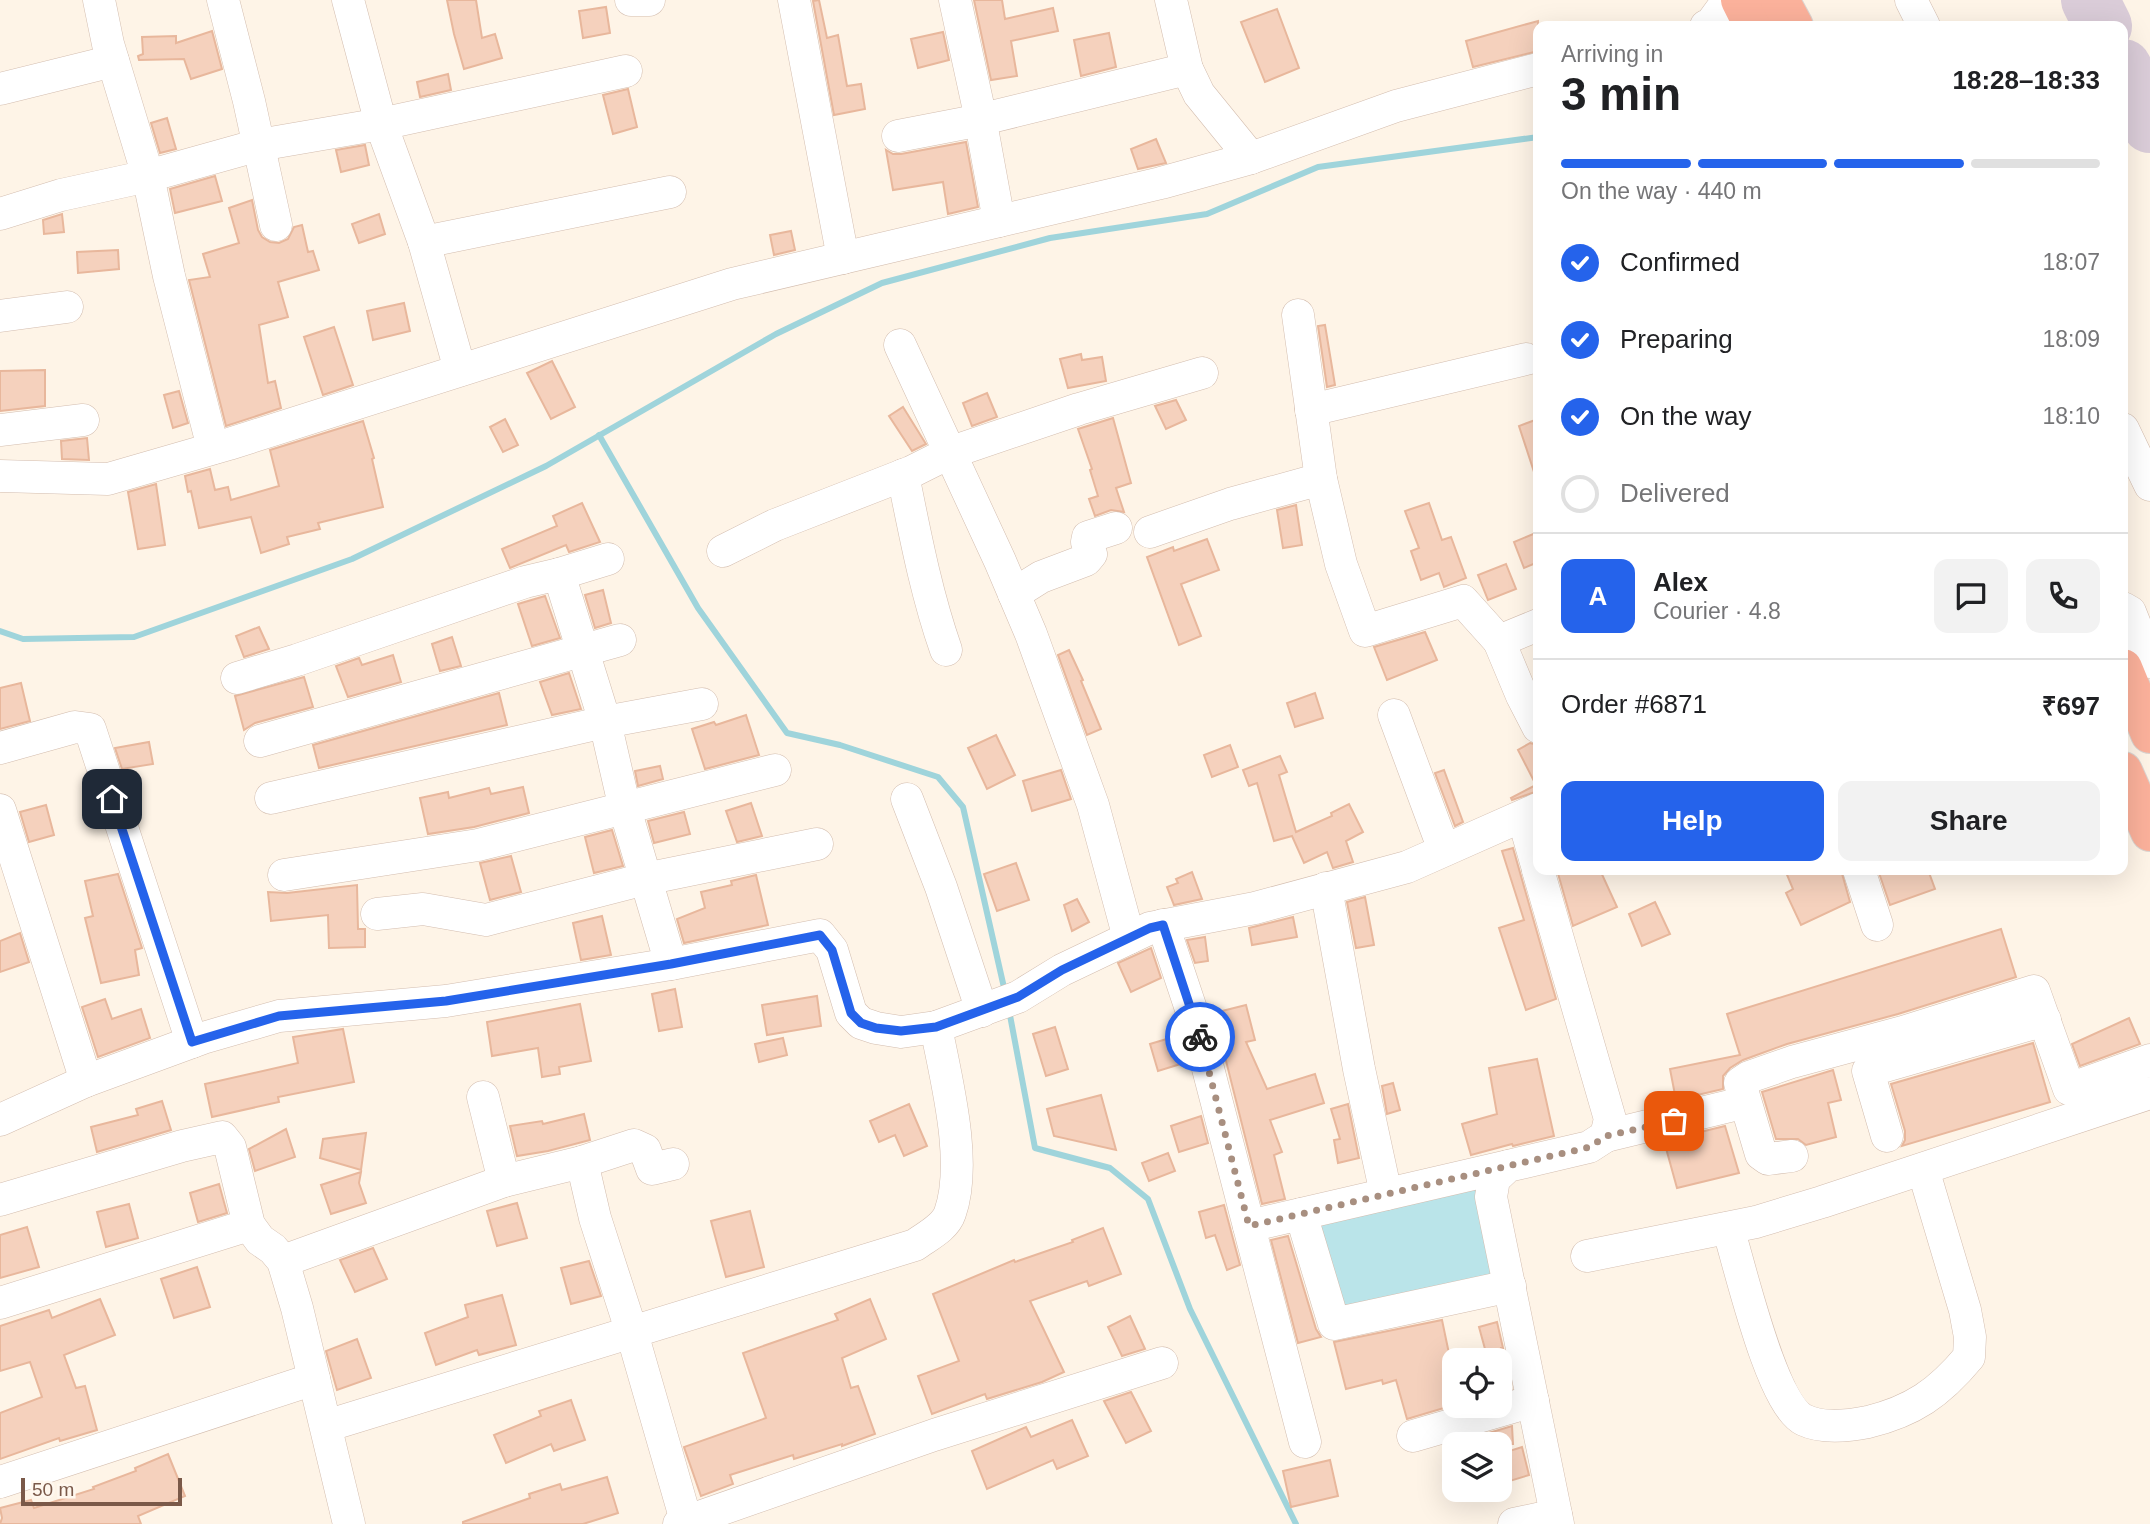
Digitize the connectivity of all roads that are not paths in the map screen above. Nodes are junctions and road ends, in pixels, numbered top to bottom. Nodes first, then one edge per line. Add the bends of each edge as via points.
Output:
1 (223, 0) edge
2 (348, 0) edge
3 (631, 0) edge
4 (649, 0) edge
5 (794, 0) edge
6 (955, 0) edge
7 (1171, 0) edge
8 (1780, 0) edge
9 (1911, 0) edge
10 (103, 1) edge
11 (1791, 21) edge
12 (1922, 21) edge
13 (113, 61) junction
14 (1188, 69) junction
15 (1533, 70) edge
16 (626, 71) dead end
17 (0, 89) edge
18 (986, 118) junction
19 (381, 124) junction
20 (898, 136) dead end
21 (258, 145) junction
22 (1251, 158) junction
23 (148, 176) junction
24 (670, 192) dead end
25 (0, 214) edge
26 (999, 221) junction
27 (276, 225) dead end
28 (424, 242) junction
29 (843, 258) junction
30 (67, 307) dead end
31 (0, 316) edge
32 (1298, 316) dead end
33 (900, 345) dead end
34 (1526, 359) dead end
35 (460, 370) junction
36 (1202, 373) dead end
37 (1311, 410) junction
38 (83, 419) dead end
39 (0, 430) edge
40 (2128, 439) edge
41 (213, 448) junction
42 (949, 453) junction
43 (903, 475) junction
44 (0, 476) edge
45 (1321, 479) junction
46 (2150, 485) edge
47 (1116, 528) dead end
48 (1150, 532) dead end
49 (723, 551) dead end
50 (607, 559) dead end
51 (559, 573) junction
52 (1014, 594) junction
53 (2128, 611) edge
54 (1533, 627) edge
55 (621, 640) dead end
56 (1499, 641) junction
57 (946, 650) dead end
58 (582, 652) junction
59 (2150, 662) edge
60 (237, 678) dead end
61 (2128, 680) edge
62 (702, 704) dead end
63 (1394, 715) dead end
64 (1533, 717) edge
65 (605, 722) junction
66 (2150, 734) edge
67 (260, 741) dead end
68 (0, 748) edge
69 (775, 770) dead end
70 (2128, 782) edge
71 (271, 798) dead end
72 (907, 799) dead end
73 (625, 809) junction
74 (0, 810) edge
75 (1531, 813) edge
76 (2150, 832) edge
77 (817, 844) dead end
78 (1444, 850) junction
79 (284, 875) dead end
80 (1539, 875) edge
81 (1861, 875) edge
82 (645, 879) junction
83 (1326, 888) junction
84 (377, 914) dead end
85 (1163, 925) junction
86 (1877, 925) dead end
87 (1129, 938) junction
88 (671, 964) junction
89 (998, 1005) junction
90 (936, 1027) junction
91 (192, 1042) junction
92 (1864, 1058) junction
93 (2150, 1060) edge
94 (86, 1081) junction
95 (2150, 1093) edge
96 (484, 1097) dead end
97 (1734, 1105) dead end
98 (0, 1119) edge
99 (1606, 1136) junction
100 (1887, 1136) dead end
101 (1792, 1156) dead end
102 (582, 1162) junction
103 (673, 1164) dead end
104 (1508, 1166) junction
105 (1923, 1169) junction
106 (505, 1181) junction
107 (1387, 1194) junction
108 (0, 1200) edge
109 (1301, 1214) junction
110 (249, 1225) junction
111 (1249, 1226) junction
112 (1728, 1228) junction
113 (1587, 1256) dead end
114 (283, 1261) junction
115 (1510, 1286) junction
116 (0, 1303) edge
117 (632, 1333) junction
118 (1163, 1363) dead end
119 (314, 1379) junction
120 (1533, 1401) junction
121 (326, 1426) junction
122 (1413, 1436) dead end
123 (1305, 1442) dead end
124 (0, 1482) edge
125 (1557, 1520) edge
126 (684, 1523) edge
127 (349, 1524) edge
128 (1514, 1524) edge

1 - 21 street
2 - 19 street
3 - 4 street
5 - 29 street
6 - 18 street
7 - 14 street
8 - 11 highway
9 - 12 street
10 - 13 street
13 - 17 street
13 - 23 street
14 - 18 street
14 - 22 street via 1199,93
15 - 22 street via 1396,106
16 - 19 street
18 - 20 street
18 - 26 street
19 - 21 street
19 - 28 street
21 - 23 street
21 - 27 street
22 - 26 street
23 - 25 street
23 - 41 street
24 - 28 street
26 - 29 street
28 - 35 street
29 - 35 street via 732,284
30 - 31 street
32 - 37 street
33 - 42 street
34 - 37 street
35 - 41 street
36 - 42 street
37 - 45 street
38 - 39 street
40 - 46 street
41 - 44 street via 108,479
42 - 43 street
42 - 52 street
43 - 49 street
43 - 57 street via 927,590
45 - 48 street
45 - 56 street via 1341,564 1364,631 1463,601
47 - 52 street via 1088,537 1091,554 1087,561 1041,577
50 - 51 street
51 - 58 street
51 - 60 street
52 - 87 street via 1093,805
53 - 59 street
54 - 56 street
55 - 58 street
56 - 64 street
58 - 65 street
58 - 67 street
61 - 66 highway
62 - 65 street
63 - 78 street
65 - 71 street
65 - 73 street
68 - 91 street via 75,727 90,729
69 - 73 street
70 - 76 highway
72 - 89 street via 942,887
73 - 79 street via 478,845
73 - 82 street
74 - 94 street
75 - 78 street
77 - 82 street
78 - 83 street via 1407,867
80 - 99 street via 1610,1119
81 - 86 street
82 - 84 street via 486,920 423,909
82 - 88 street
83 - 85 street via 1255,908
83 - 107 street
85 - 87 street
85 - 111 street via 1198,1030
87 - 89 street
88 - 90 street via 820,935 832,950 851,1013 861,1023 901,1031
88 - 91 street via 446,1001 279,1016
89 - 90 street
90 - 117 street via 957,1162 950,1214 940,1228 915,1245
91 - 94 street
92 - 93 street via 2034,990 2069,1089
92 - 100 street
92 - 101 street via 1792,1062 1740,1083 1761,1154 1768,1159
94 - 98 street
95 - 105 street
96 - 106 street
97 - 99 street
99 - 104 street via 1590,1147
102 - 103 street via 635,1145 645,1150 652,1169
102 - 106 street
102 - 117 street via 595,1219
104 - 107 street
104 - 115 street via 1494,1179 1491,1197
105 - 112 street
105 - 112 street via 1965,1310 1969,1357 1931,1397 1878,1419 1849,1426 1820,1424 1802,1419 1788,1405 1765,1352
106 - 114 street
107 - 109 street
108 - 110 street via 222,1137 230,1147
109 - 111 street
109 - 115 street via 1334,1324
110 - 114 street
110 - 116 street
111 - 123 street
112 - 113 street
114 - 119 street
115 - 120 street
117 - 121 street
117 - 126 street
118 - 126 street via 934,1435
119 - 121 street
119 - 124 street
120 - 122 street
120 - 125 street
121 - 127 street
125 - 128 street

